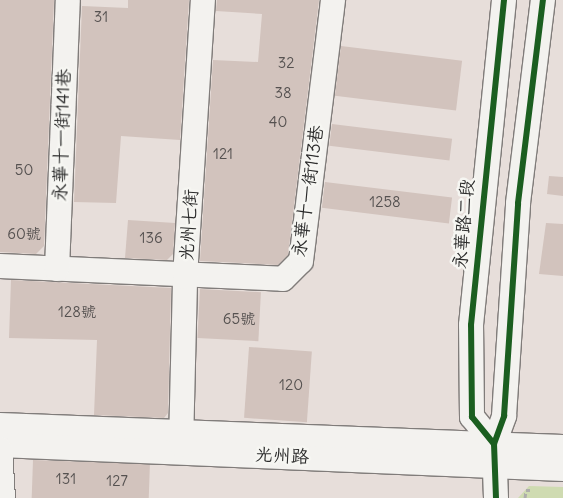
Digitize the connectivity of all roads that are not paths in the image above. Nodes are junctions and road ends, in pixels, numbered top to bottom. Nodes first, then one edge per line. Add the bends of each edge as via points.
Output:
1 (68, 0) edge
2 (203, 0) edge
3 (333, 0) edge
4 (504, 0) edge
5 (543, 0) edge
6 (0, 266) edge
7 (57, 269) junction
8 (185, 277) junction
9 (0, 425) edge
10 (181, 440) junction
11 (0, 447) edge
12 (563, 447) edge
13 (494, 455) junction
14 (563, 469) edge
15 (3, 498) edge
16 (496, 498) edge

1 - 7 street, 永華十一街141巷
2 - 8 street, 光州七街
3 - 8 street, 永華十一街113巷 via 301,261 283,279
4 - 13 street, 永華路二段 via 471,325 472,417
5 - 13 street via 518,203 504,416
6 - 7 street, 永華十一街113巷
7 - 8 street, 永華十一街113巷
8 - 10 street, 光州七街
9 - 10 street, 光州路
10 - 11 street, 光州路
10 - 13 street, 光州路
11 - 15 street
12 - 13 street, 光州路
13 - 14 street, 光州路
13 - 16 street

